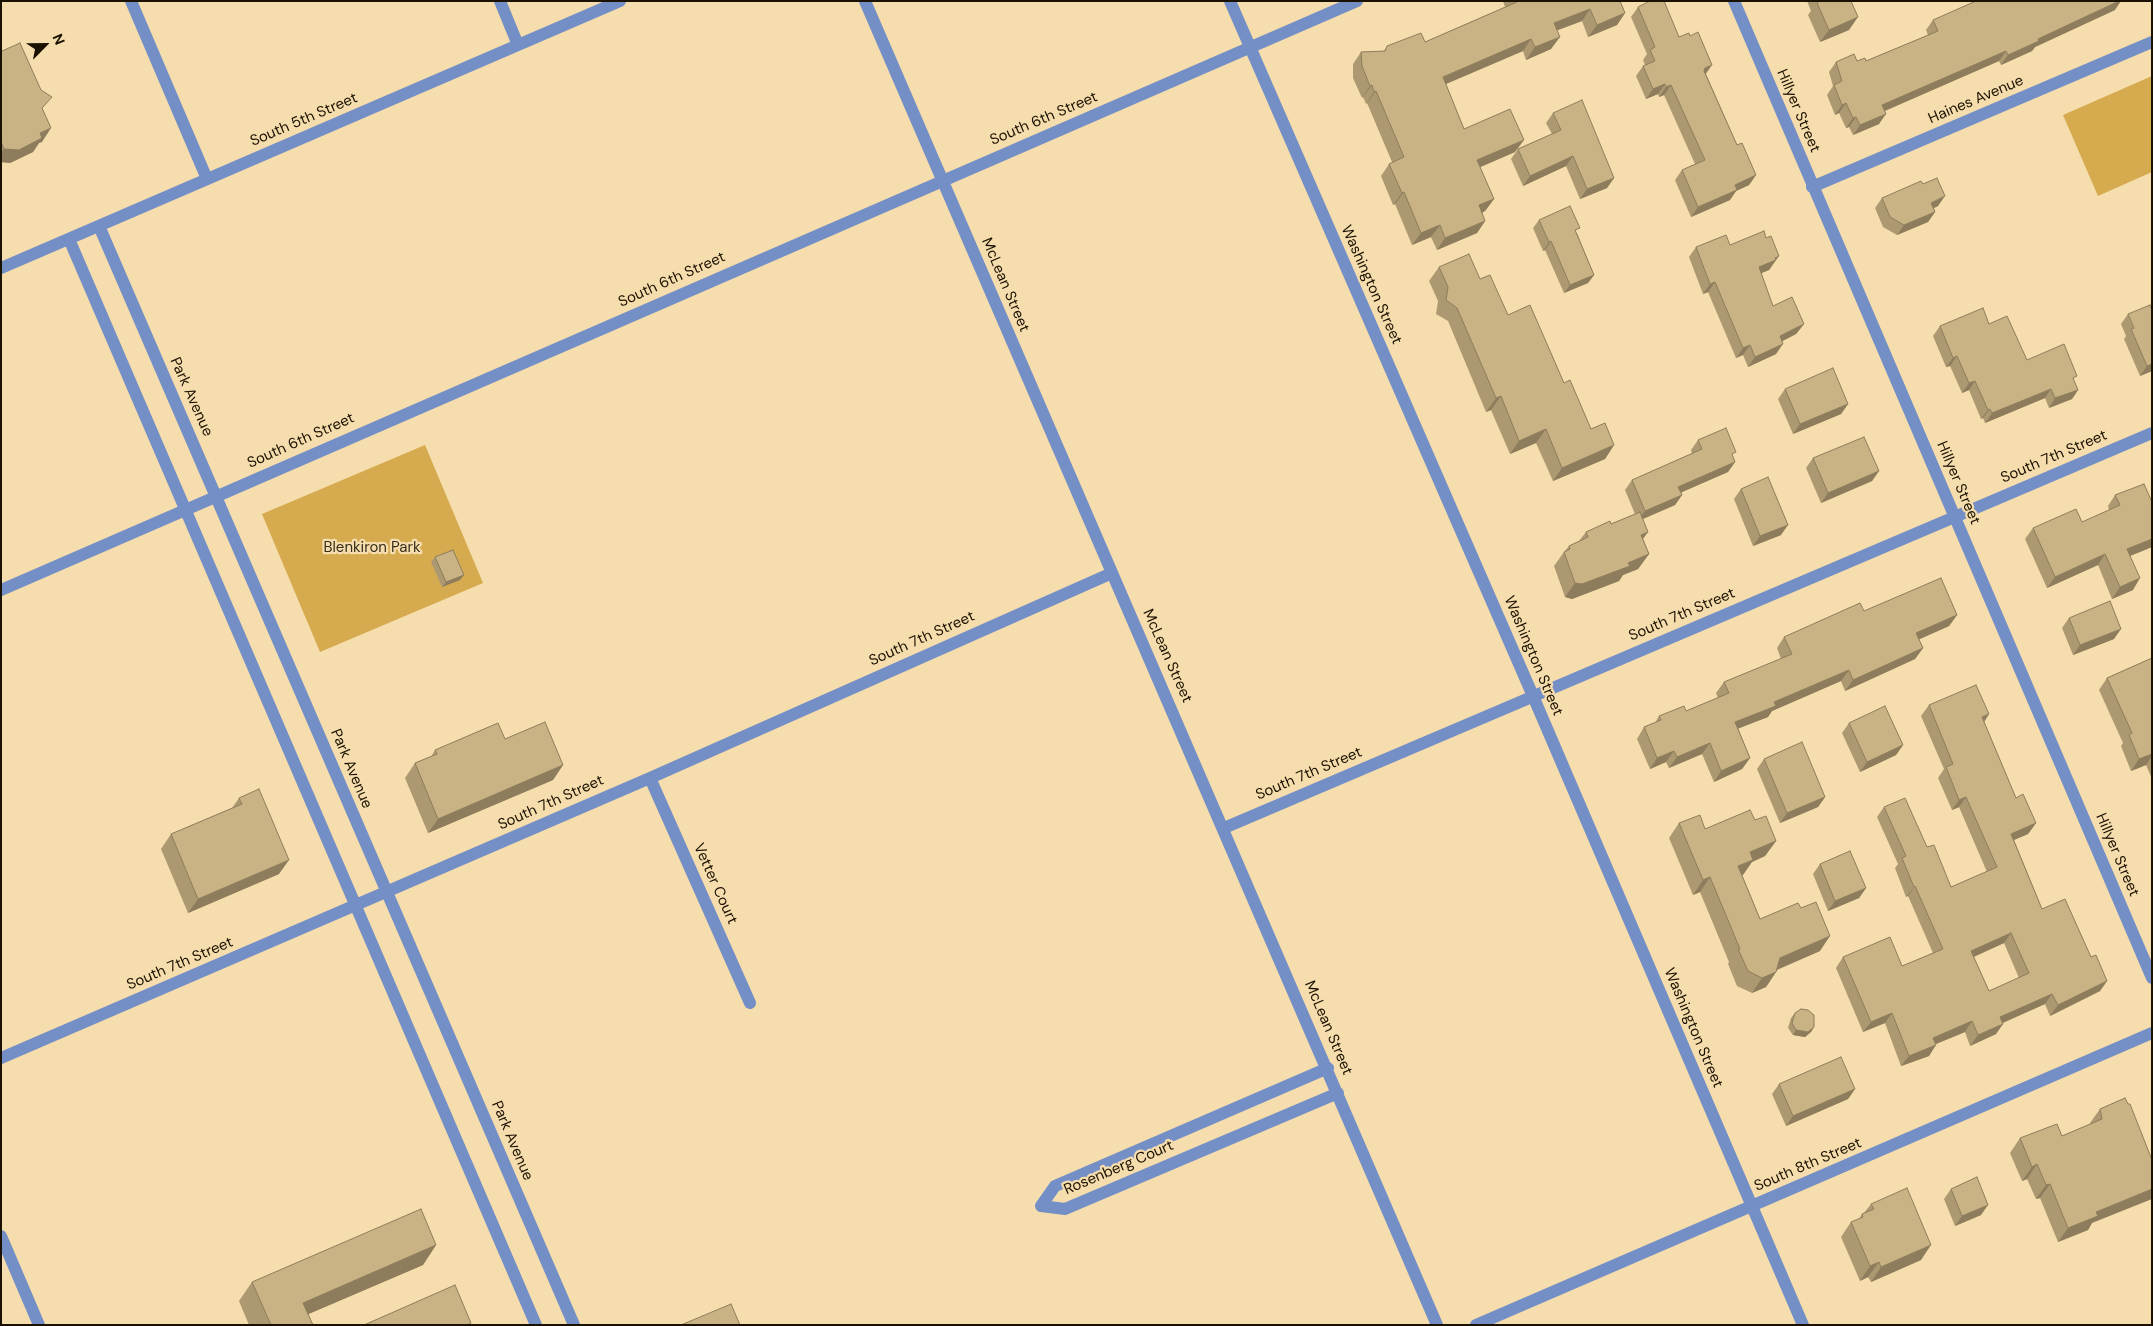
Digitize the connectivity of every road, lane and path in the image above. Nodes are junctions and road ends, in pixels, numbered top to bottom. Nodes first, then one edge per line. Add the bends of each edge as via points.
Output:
1 (131, 1) edge
2 (500, 1) edge
3 (620, 1) edge
4 (865, 1) edge
5 (1230, 1) edge
6 (1356, 1) edge
7 (1734, 1) edge
8 (2152, 42) edge
9 (518, 45) junction
10 (1250, 48) junction
11 (208, 179) junction
12 (942, 180) junction
13 (1812, 187) junction
14 (99, 226) junction
15 (69, 239) junction
16 (1, 268) edge
17 (2152, 433) edge
18 (216, 496) junction
19 (185, 510) junction
20 (1955, 517) junction
21 (1112, 573) junction
22 (1, 590) edge
23 (1533, 696) junction
24 (650, 778) junction
25 (1224, 828) junction
26 (386, 893) junction
27 (356, 906) junction
28 (2152, 978) edge
29 (750, 1003) dead end
30 (2152, 1033) edge
31 (1, 1058) edge
32 (1328, 1068) junction
33 (1338, 1093) junction
34 (1753, 1206) junction
35 (1, 1236) edge
36 (39, 1325) edge
37 (536, 1325) edge
38 (574, 1325) edge
39 (1437, 1325) edge
40 (1476, 1325) edge
41 (1803, 1325) edge

1 - 11 street
2 - 9 street
3 - 9 street, South 5th Street
4 - 12 street, McLean Street
5 - 10 street, Washington Street
6 - 10 street, South 6th Street
7 - 13 street, Hillyer Street
8 - 13 street, Haines Avenue
9 - 11 street, South 5th Street
10 - 12 street, South 6th Street
10 - 23 street, Washington Street
11 - 14 street, South 5th Street
12 - 18 street, South 6th Street
12 - 21 street, McLean Street
13 - 20 street, Hillyer Street
14 - 15 street, South 5th Street
14 - 18 street, Park Avenue
15 - 16 street, South 5th Street
15 - 19 street
17 - 20 street, South 7th Street
18 - 19 street, South 6th Street
18 - 26 street, Park Avenue
19 - 22 street, South 6th Street
19 - 27 street
20 - 23 street, South 7th Street
20 - 28 street, Hillyer Street
21 - 24 street, South 7th Street
21 - 25 street, McLean Street
23 - 25 street, South 7th Street
23 - 34 street, Washington Street
24 - 26 street, South 7th Street
24 - 29 street, Vetter Court
25 - 32 street, McLean Street
26 - 27 street, South 7th Street
26 - 38 street, Park Avenue
27 - 31 street, South 7th Street
27 - 37 street
30 - 34 street, South 8th Street
32 - 33 street, McLean Street
32 - 33 street, Rosenberg Court via 1055,1186 1041,1206 1065,1209
33 - 39 street, McLean Street
34 - 40 street, South 8th Street
34 - 41 street, Washington Street
35 - 36 street

